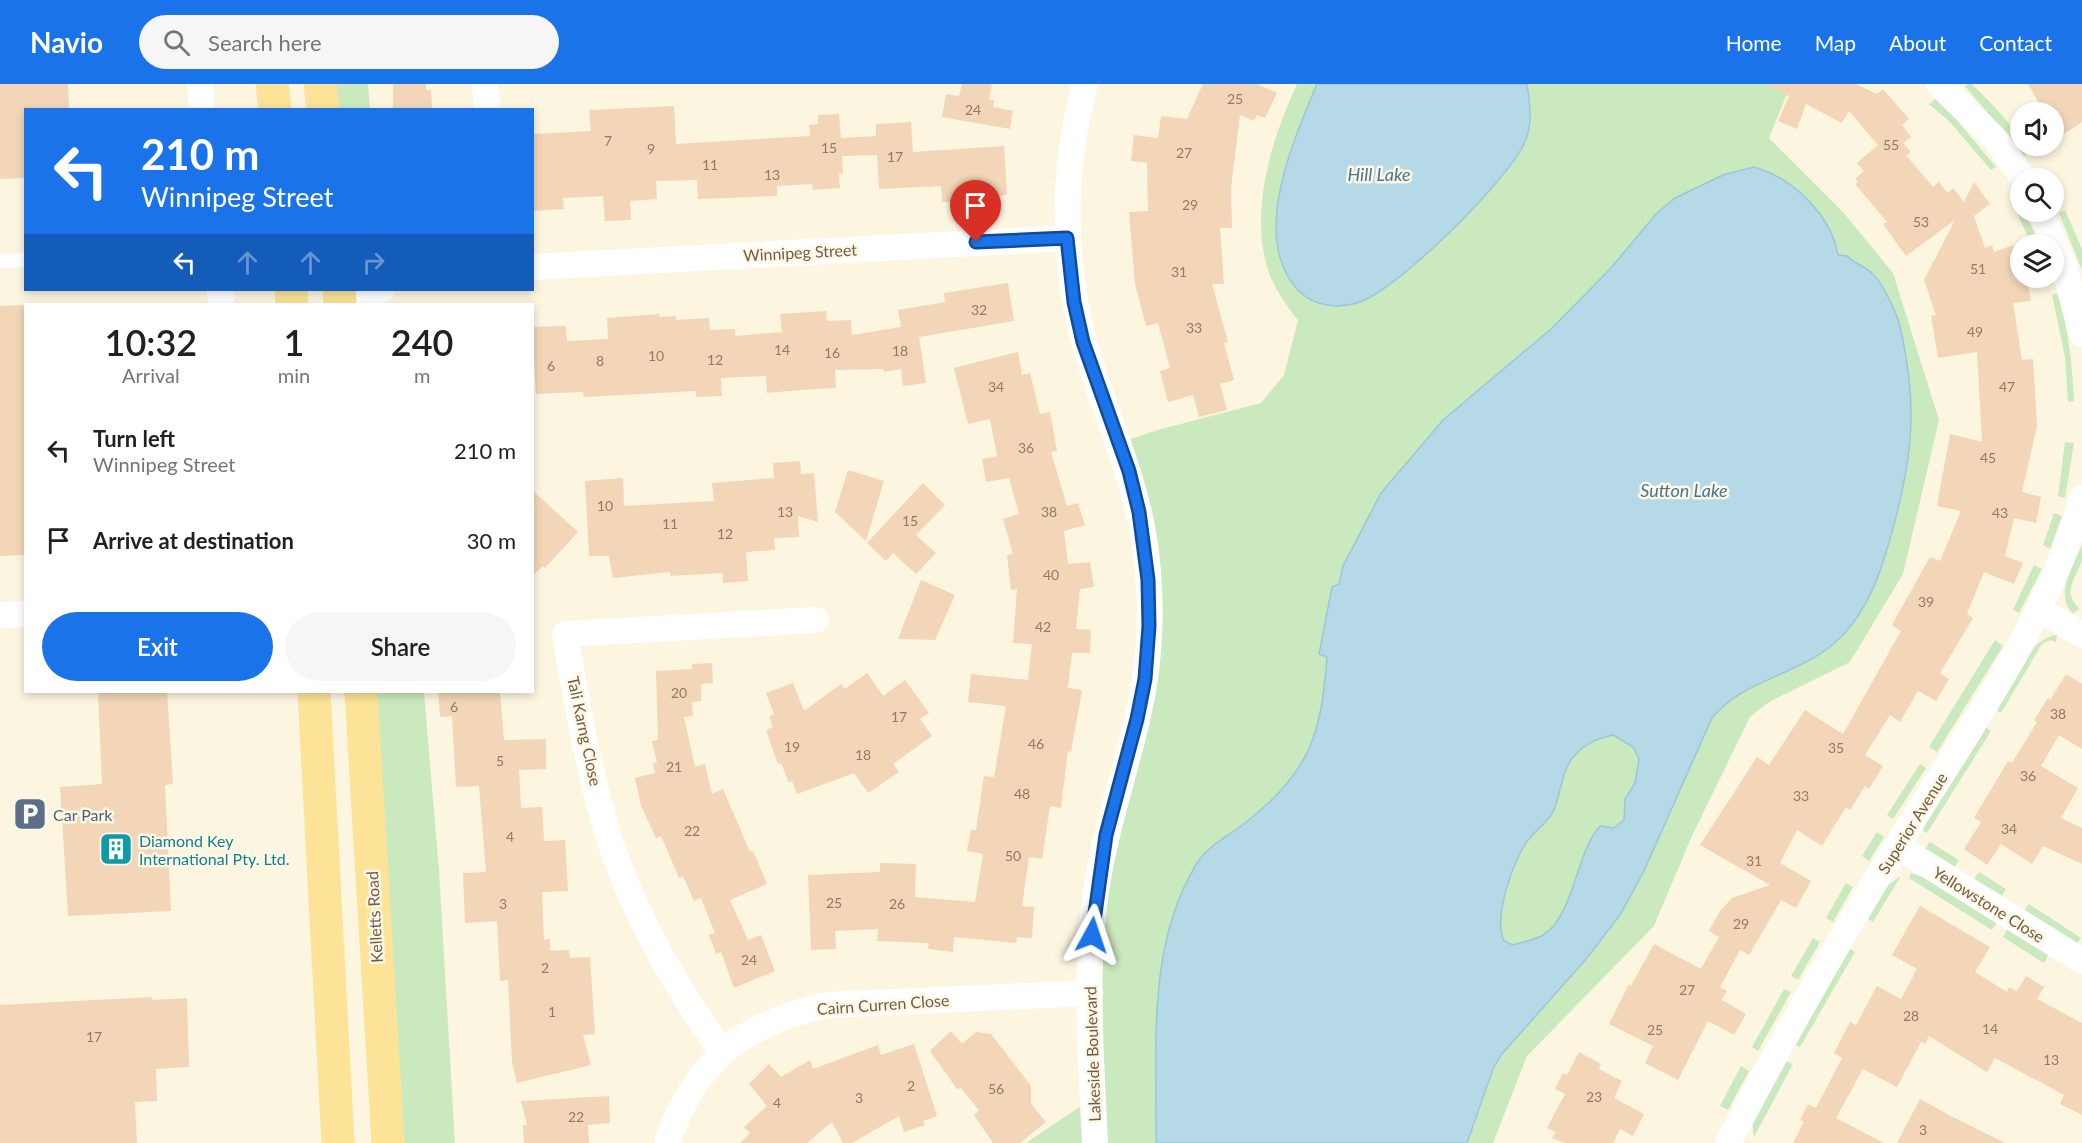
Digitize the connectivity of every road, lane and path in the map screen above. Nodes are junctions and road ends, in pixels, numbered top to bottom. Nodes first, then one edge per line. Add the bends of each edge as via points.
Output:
1 (200, 84) edge
2 (272, 84) edge
3 (320, 84) edge
4 (485, 84) edge
5 (1085, 84) edge
6 (1939, 84) edge
7 (202, 108) edge
8 (274, 108) edge
9 (323, 108) edge
10 (487, 108) edge
11 (2016, 168) edge
12 (2046, 222) edge
13 (1067, 238) junction
14 (24, 260) edge
15 (0, 261) edge
16 (534, 267) edge
17 (381, 291) edge
18 (363, 303) edge
19 (2082, 334) edge
20 (2082, 498) edge
21 (2039, 609) junction
22 (24, 614) edge
23 (0, 615) edge
24 (816, 620) dead end
25 (2082, 635) edge
26 (314, 693) edge
27 (361, 693) edge
28 (1896, 846) junction
29 (2082, 961) edge
30 (1090, 993) junction
31 (722, 1051) junction
32 (338, 1143) edge
33 (388, 1143) edge
34 (667, 1143) edge
35 (1095, 1143) edge
36 (1728, 1143) edge

1 - 7 street
2 - 8 main road
3 - 9 main road
4 - 10 street
5 - 13 street, Lakeside Boulevard via 1072,143
6 - 11 street via 1997,141
12 - 19 street via 2064,266
13 - 16 street, Winnipeg Street
13 - 30 street, Lakeside Boulevard via 1083,342 1131,479 1148,580 1145,679 1098,876
14 - 15 lane
17 - 18 street
20 - 21 street, Superior Avenue
21 - 25 street
21 - 28 street, Superior Avenue via 1976,721
22 - 23 street
24 - 31 street, Tali Karng Close via 565,634 581,725 619,866 650,936 689,1004
26 - 32 main road
27 - 33 main road, Kelletts Road
28 - 29 street, Yellowstone Close
28 - 36 street, Superior Avenue via 1782,1040
30 - 31 street, Cairn Curren Close via 828,1005 765,1024
30 - 35 street, Lakeside Boulevard
31 - 34 street, Cairn Curren Close via 688,1094

